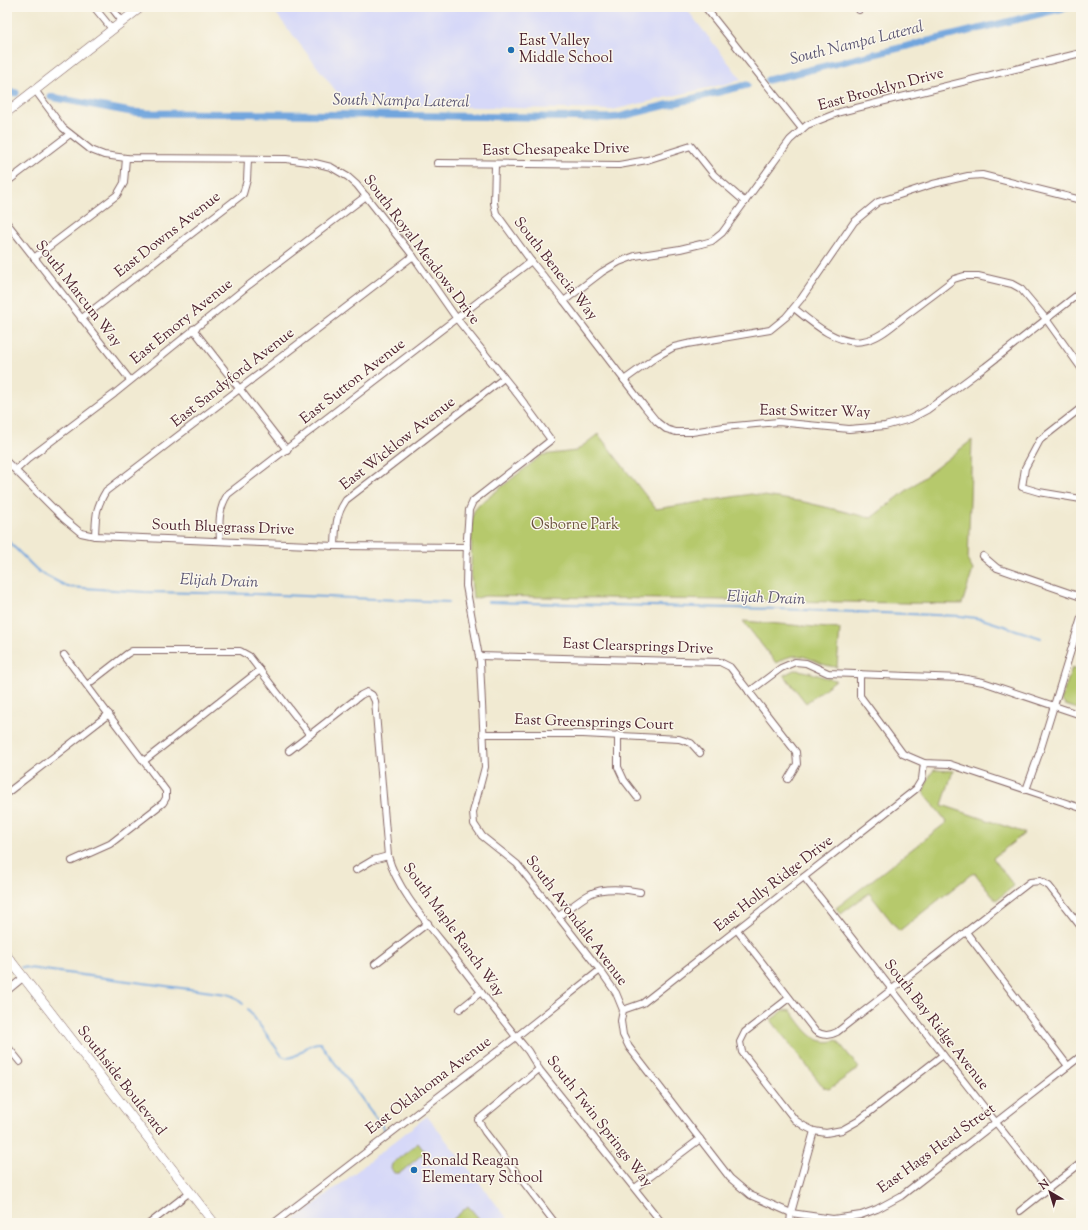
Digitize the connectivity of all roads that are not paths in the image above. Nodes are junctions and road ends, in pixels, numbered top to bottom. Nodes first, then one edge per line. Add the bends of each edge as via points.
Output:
1 (94, 7) edge
2 (111, 7) edge
3 (141, 7) edge
4 (705, 7) edge
5 (122, 21) junction
6 (112, 29) junction
7 (1081, 53) edge
8 (35, 90) junction
9 (7, 112) edge
10 (802, 130) junction
11 (70, 134) junction
12 (126, 158) junction
13 (248, 159) junction
14 (437, 163) dead end
15 (495, 165) junction
16 (7, 182) edge
17 (366, 196) junction
18 (1081, 200) edge
19 (745, 202) junction
20 (7, 223) edge
21 (412, 256) junction
22 (34, 258) junction
23 (531, 260) junction
24 (1081, 292) edge
25 (564, 301) junction
26 (794, 308) junction
27 (81, 319) junction
28 (456, 319) junction
29 (1046, 319) junction
30 (193, 329) junction
31 (1081, 368) edge
32 (504, 378) junction
33 (130, 380) junction
34 (624, 380) junction
35 (240, 389) junction
36 (1081, 408) edge
37 (551, 440) joint
38 (287, 450) junction
39 (7, 462) edge
40 (16, 470) junction
41 (1081, 499) edge
42 (95, 536) junction
43 (220, 541) junction
44 (335, 546) junction
45 (467, 547) junction
46 (982, 556) dead end
47 (1081, 597) edge
48 (1081, 618) edge
49 (64, 655) dead end
50 (479, 656) junction
51 (260, 670) junction
52 (860, 674) junction
53 (87, 685) junction
54 (749, 692) junction
55 (1054, 706) junction
56 (109, 714) junction
57 (1081, 715) edge
58 (483, 734) junction
59 (310, 735) junction
60 (618, 735) junction
61 (289, 750) dead end
62 (700, 753) dead end
63 (144, 761) junction
64 (924, 763) junction
65 (788, 779) dead end
66 (1026, 790) junction
67 (7, 793) edge
68 (637, 797) dead end
69 (1081, 808) edge
70 (388, 856) junction
71 (72, 861) dead end
72 (356, 870) dead end
73 (804, 877) junction
74 (640, 892) dead end
75 (559, 916) junction
76 (428, 923) junction
77 (1081, 927) edge
78 (737, 930) junction
79 (966, 932) junction
80 (7, 956) edge
81 (375, 964) dead end
82 (600, 970) junction
83 (24, 977) junction
84 (892, 990) junction
85 (7, 991) edge
86 (481, 992) junction
87 (789, 998) junction
88 (460, 1009) dead end
89 (622, 1010) junction
90 (516, 1037) junction
91 (7, 1046) edge
92 (943, 1055) junction
93 (1081, 1056) edge
94 (20, 1062) dead end
95 (1068, 1066) junction
96 (539, 1069) junction
97 (996, 1123) junction
98 (814, 1131) junction
99 (700, 1139) junction
100 (1081, 1163) edge
101 (635, 1188) junction
102 (1048, 1189) junction
103 (190, 1192) junction
104 (1020, 1211) dead end
105 (791, 1213) junction
106 (150, 1223) edge
107 (214, 1223) edge
108 (274, 1223) edge
109 (556, 1223) edge
110 (662, 1223) edge
111 (790, 1223) edge

1 - 6 street
2 - 5 street
3 - 5 main road
4 - 10 street
5 - 6 main road
6 - 8 main road
7 - 10 street, East Brooklyn Drive via 840,112 807,125
8 - 9 main road
8 - 11 street, South Royal Meadows Drive
10 - 19 street, East Brooklyn Drive via 790,140
11 - 12 street, South Royal Meadows Drive via 90,150
11 - 16 street
12 - 13 street, South Royal Meadows Drive
12 - 22 street via 124,183 117,194
13 - 17 street, South Royal Meadows Drive via 286,159 331,167 358,185
13 - 27 street, East Downs Avenue via 248,180 243,194
14 - 15 street, East Chesapeake Drive
15 - 19 street, East Chesapeake Drive via 619,165 647,160 691,146 714,175
15 - 23 street, South Benecia Way via 496,213
17 - 21 street, South Royal Meadows Drive
17 - 30 street, East Emory Avenue
18 - 26 street via 982,175 933,184 878,202 854,222
19 - 25 street, East Brooklyn Drive via 722,233 712,241 635,256 619,262
20 - 22 street, South Marcum Way
21 - 28 street, South Royal Meadows Drive
21 - 35 street, East Sandyford Avenue
22 - 27 street, South Marcum Way
23 - 25 street, South Benecia Way
23 - 28 street, East Sutton Avenue
24 - 29 street, East Switzer Way
25 - 34 street, South Benecia Way
26 - 29 street via 819,328 840,338 863,341 890,328 954,279 978,276 1012,284 1021,289
26 - 34 street via 770,330 674,347
27 - 33 street, South Marcum Way
28 - 32 street, South Royal Meadows Drive
28 - 38 street, East Sutton Avenue
29 - 31 street
29 - 34 street, East Switzer Way via 927,410 910,419 885,426 849,429 778,422 676,432 666,429 657,422
30 - 33 street, East Emory Avenue
30 - 35 street
32 - 37 street, South Royal Meadows Drive
32 - 44 street, East Wicklow Avenue via 346,500 336,520
33 - 40 street, East Emory Avenue
35 - 38 street
35 - 42 street, East Sandyford Avenue via 106,491 98,504
36 - 41 street via 1040,440 1025,468 1022,487
37 - 45 street, South Avondale Avenue via 473,501 469,510
38 - 43 street, East Sutton Avenue via 228,494 223,502 219,520
39 - 40 street, South Bluegrass Drive
40 - 42 street, South Bluegrass Drive via 64,519 81,533
42 - 43 street, South Bluegrass Drive
43 - 44 street, South Bluegrass Drive
44 - 45 street, South Bluegrass Drive
45 - 50 street, South Avondale Avenue via 466,586
46 - 47 street via 997,568
48 - 55 street
49 - 53 street
50 - 54 street, East Clearsprings Drive via 720,662 730,667
50 - 58 street, South Avondale Avenue
51 - 53 street via 249,656 240,651 132,651
51 - 59 street
51 - 63 street
52 - 54 street via 828,673 806,663 795,662 781,668
52 - 55 street via 961,678 983,682
52 - 64 street via 860,696 904,754
53 - 56 street
54 - 65 street, East Clearsprings Drive via 796,752 797,764
55 - 57 street
55 - 66 street
56 - 63 street
56 - 67 street
58 - 60 street, East Greensprings Court
58 - 75 street, South Avondale Avenue via 485,767 472,812 474,824 482,836 517,864
59 - 61 street
59 - 70 street, South Maple Ranch Way via 361,695 367,692 372,696 375,701
60 - 62 street, East Greensprings Court via 679,739 691,743
60 - 68 street via 618,767
63 - 71 street via 166,791 163,803 110,844
64 - 66 street via 949,764
64 - 73 street, East Holly Ridge Drive via 922,779 916,790
66 - 69 street
70 - 72 street via 373,860
70 - 76 street, South Maple Ranch Way via 397,881
73 - 78 street, East Holly Ridge Drive
73 - 84 street, South Bay Ridge Avenue
74 - 75 street via 610,889 591,893
75 - 82 street, South Avondale Avenue
76 - 81 street
76 - 86 street, South Maple Ranch Way
77 - 79 street via 1049,886 1040,881 1030,882
78 - 87 street
78 - 89 street, East Holly Ridge Drive via 643,1003
79 - 84 street
79 - 95 street
80 - 83 main road, Southside Boulevard
82 - 89 street, South Avondale Avenue via 616,993
82 - 90 street, East Oklahoma Avenue
83 - 85 street
83 - 103 main road, Southside Boulevard
84 - 87 street via 830,1035 821,1035 815,1031
84 - 92 street, South Bay Ridge Avenue
86 - 88 street
86 - 90 street, South Maple Ranch Way
87 - 98 street via 745,1032 740,1042 742,1052 796,1120
89 - 99 street, South Avondale Avenue via 623,1035 629,1047
90 - 96 street, South Twin Springs Way
90 - 108 street, East Oklahoma Avenue
91 - 94 street
92 - 97 street, South Bay Ridge Avenue
92 - 98 street via 858,1122 842,1130 826,1133
93 - 95 street, East Hags Head Street
95 - 97 street, East Hags Head Street
96 - 101 street, South Twin Springs Way
96 - 109 street via 478,1120
97 - 102 street, South Bay Ridge Avenue
97 - 105 street, East Hags Head Street via 901,1196 877,1209 862,1215 833,1219
98 - 105 street
99 - 101 street
99 - 105 street, South Avondale Avenue via 730,1178 750,1195
100 - 102 street
101 - 110 street, South Twin Springs Way
102 - 104 street
103 - 106 street
103 - 107 main road, Southside Boulevard
105 - 111 street

